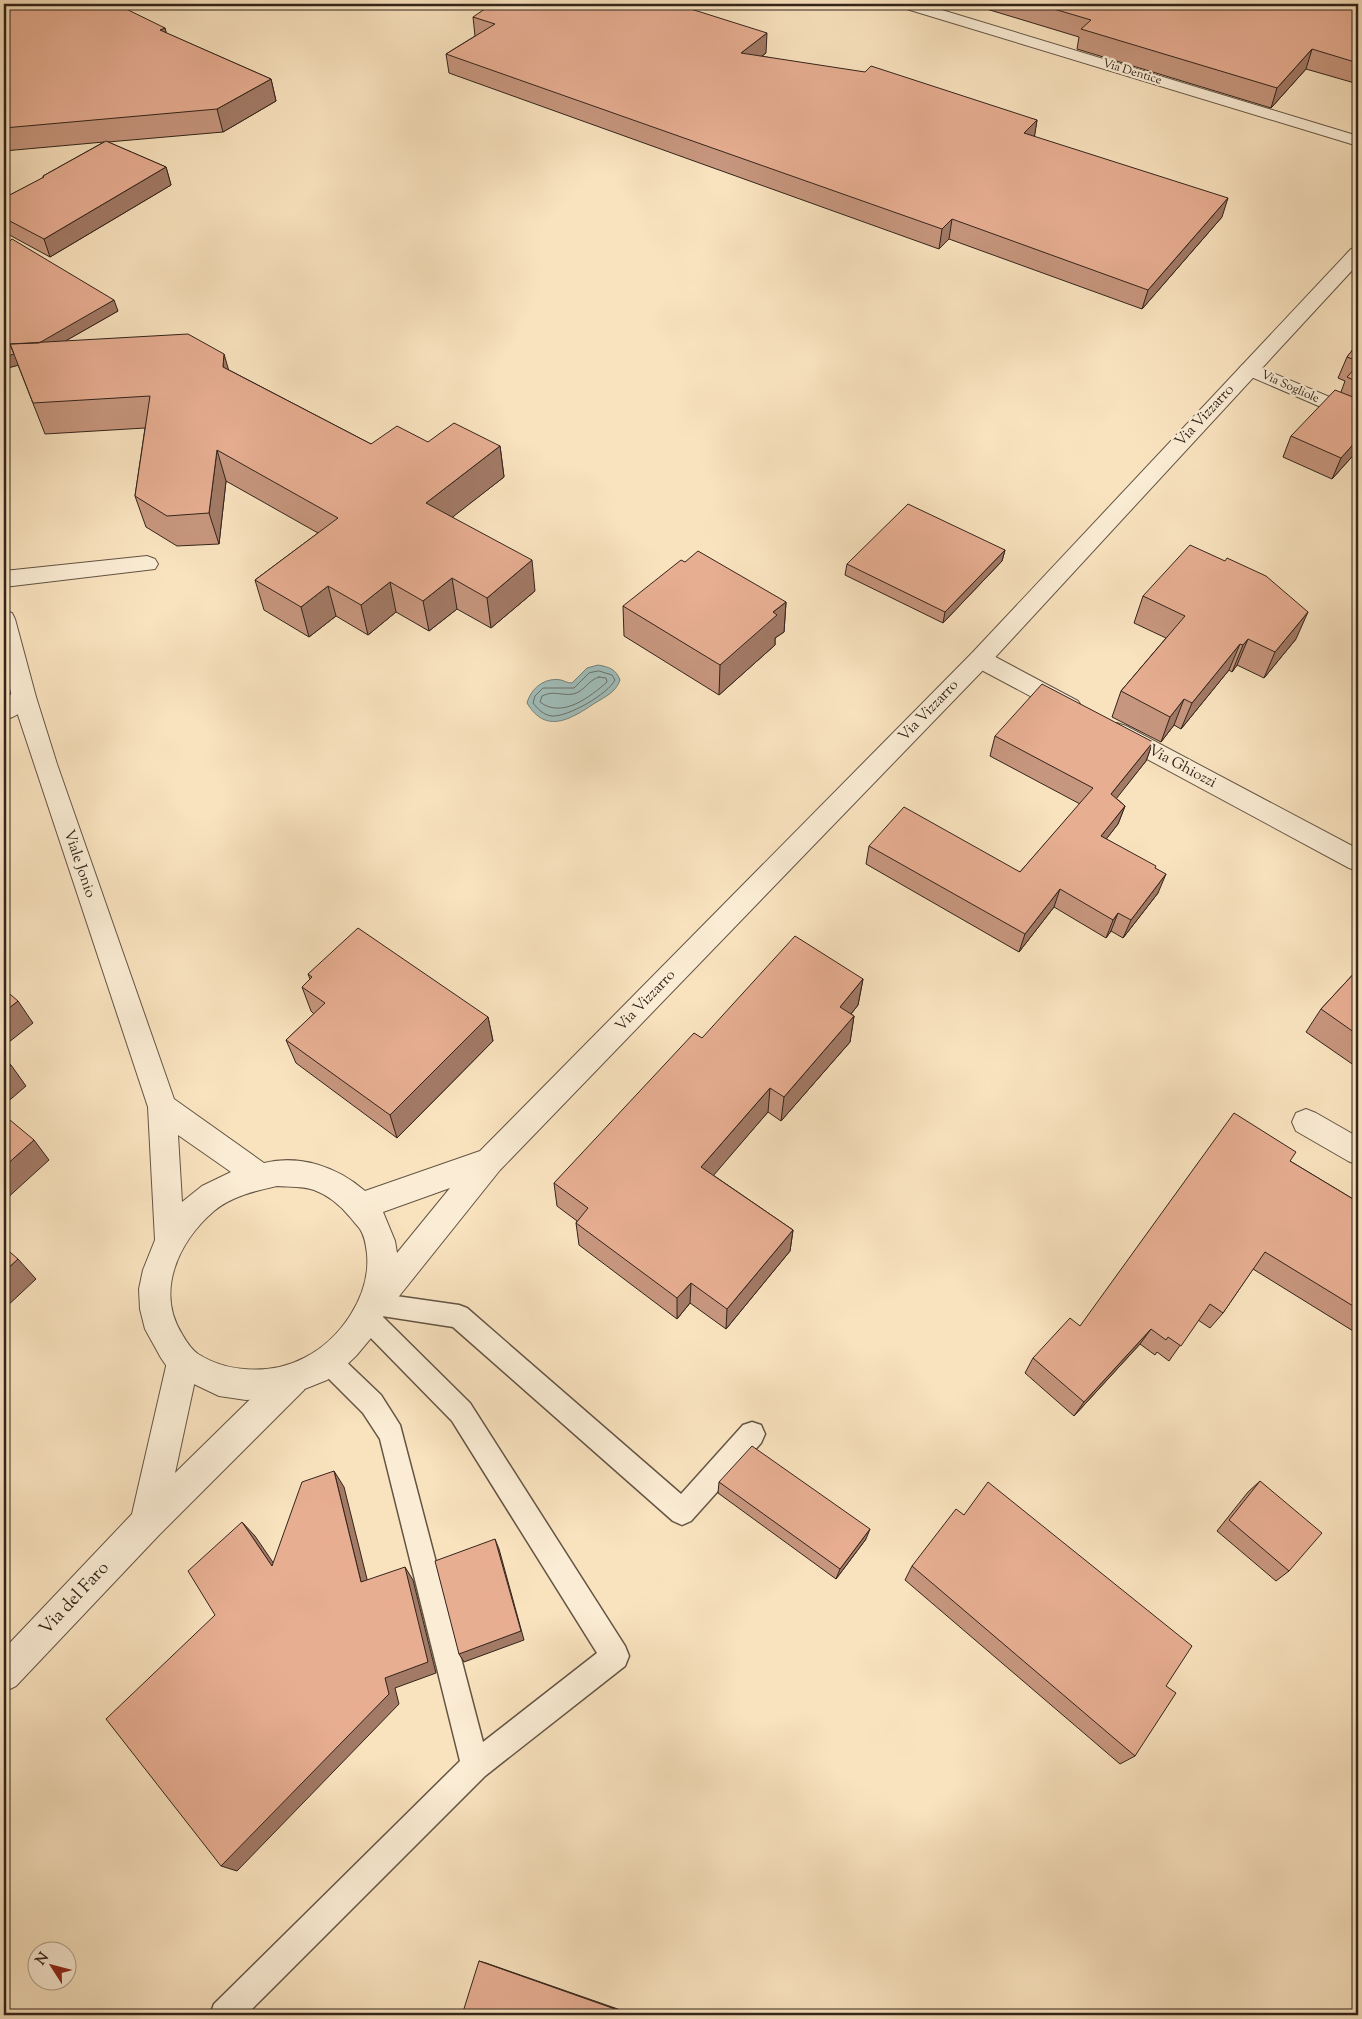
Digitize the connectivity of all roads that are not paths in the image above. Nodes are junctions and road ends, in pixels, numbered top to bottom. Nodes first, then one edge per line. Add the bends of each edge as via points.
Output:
1 (906, 4) edge
2 (1358, 141) edge
3 (1358, 253) edge
4 (1249, 369) junction
5 (1358, 417) edge
6 (147, 564) dead end
7 (4, 579) edge
8 (4, 619) edge
9 (980, 659) junction
10 (14, 704) edge
11 (1358, 860) edge
12 (162, 1107) junction
13 (1306, 1122) dead end
14 (1358, 1152) edge
15 (490, 1161) junction
16 (261, 1177) junction
17 (361, 1206) junction
18 (170, 1242) junction
19 (371, 1311) junction
20 (328, 1361) junction
21 (183, 1362) junction
22 (293, 1379) junction
23 (752, 1434) dead end
24 (147, 1524) junction
25 (4, 1674) edge
26 (475, 1766) junction
27 (225, 2015) edge

1 - 2 street, Via Dentice
3 - 4 street, Via Vizzarro
4 - 5 street, Via Sogliole
4 - 9 street, Via Vizzarro
6 - 7 street
8 - 10 street, Viale Jonio
9 - 11 street, Via Ghiozzi
9 - 15 street, Via Vizzarro
10 - 12 street, Viale Jonio
12 - 16 street
12 - 18 street, Viale Jonio
13 - 14 street
15 - 17 street, Via Vizzarro
15 - 19 street, Via Vizzarro
16 - 17 street, Via Vizzarro via 277,1173 311,1176 341,1188
16 - 18 street, Via Vizzarro via 240,1182 204,1201 177,1228
17 - 19 street, Via Vizzarro via 379,1238 383,1269
18 - 21 street, Via Vizzarro via 159,1263 153,1299 161,1334
19 - 20 street, Via Vizzarro via 356,1335
19 - 23 lane via 459,1316 682,1512
19 - 26 lane via 461,1412 615,1656
20 - 22 street, Via Vizzarro
20 - 26 lane via 372,1404 391,1434
21 - 22 street, Via Vizzarro via 215,1380 255,1386
21 - 24 street
22 - 24 street, Via del Faro
24 - 25 street, Via del Faro
26 - 27 lane

